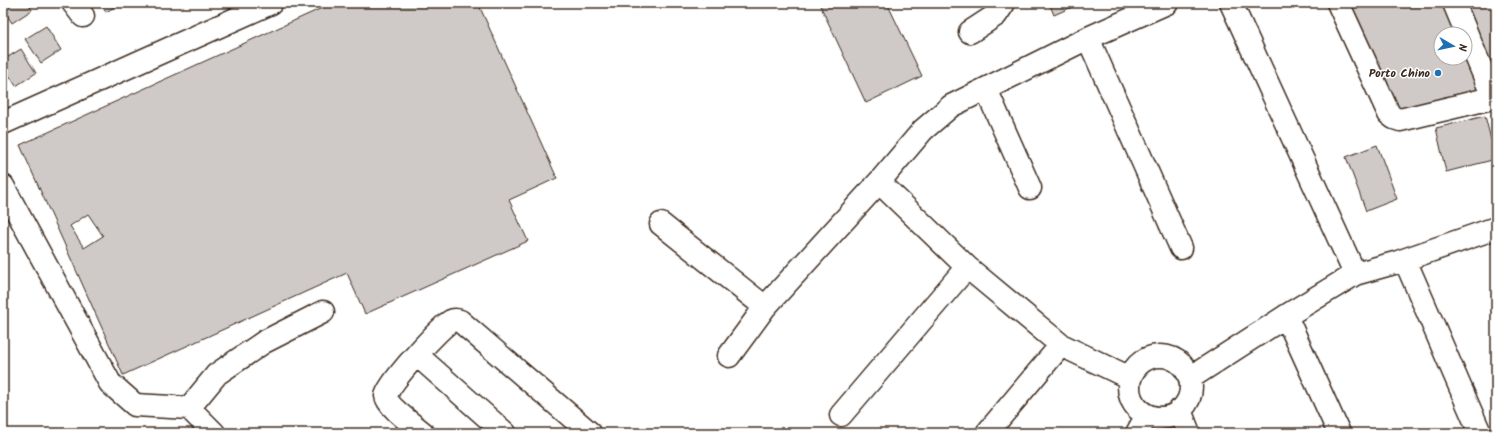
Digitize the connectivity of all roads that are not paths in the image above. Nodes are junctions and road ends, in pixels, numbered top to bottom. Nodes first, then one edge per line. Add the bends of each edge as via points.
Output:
1 (271, 3) edge
2 (1004, 3) edge
3 (1166, 3) edge
4 (1231, 3) edge
5 (1338, 3) edge
6 (1454, 3) edge
7 (970, 32) dead end
8 (1088, 38) junction
9 (986, 89) junction
10 (1495, 97) edge
11 (3, 123) edge
12 (879, 182) junction
13 (3, 186) edge
14 (1030, 188) dead end
15 (661, 224) dead end
16 (1496, 228) edge
17 (1181, 248) dead end
18 (1405, 260) junction
19 (968, 267) junction
20 (1355, 274) junction
21 (765, 307) junction
22 (323, 312) dead end
23 (1286, 316) junction
24 (1062, 345) junction
25 (417, 355) junction
26 (729, 356) dead end
27 (1130, 378) junction
28 (1190, 378) junction
29 (189, 408) junction
30 (1180, 410) junction
31 (841, 415) dead end
32 (1142, 424) edge
33 (214, 433) edge
34 (423, 433) edge
35 (505, 433) edge
36 (590, 433) edge
37 (987, 433) edge
38 (1189, 433) edge
39 (1339, 433) edge
40 (1480, 433) edge

1 - 11 street
2 - 7 street via 996,16
3 - 8 street
4 - 20 street
5 - 10 street via 1389,114 1394,118 1400,120
6 - 10 street
8 - 9 street
8 - 17 street
9 - 12 street via 951,106 923,130
9 - 14 street
12 - 19 street
12 - 21 street
13 - 29 street via 110,383 135,405
15 - 21 street
16 - 18 street
18 - 20 street
18 - 40 street
19 - 24 street
19 - 31 street
20 - 23 street
21 - 26 street
22 - 29 street via 264,342 217,374
23 - 28 street
23 - 39 street
24 - 27 street
24 - 37 street
25 - 34 street via 388,388 386,396 389,404
25 - 35 street
25 - 36 street via 451,321 460,320
27 - 28 street via 1141,361 1160,355 1179,362
27 - 32 street via 1132,399 1139,410
28 - 30 street via 1189,396
29 - 33 street
30 - 32 street via 1172,415 1155,417
30 - 38 street

